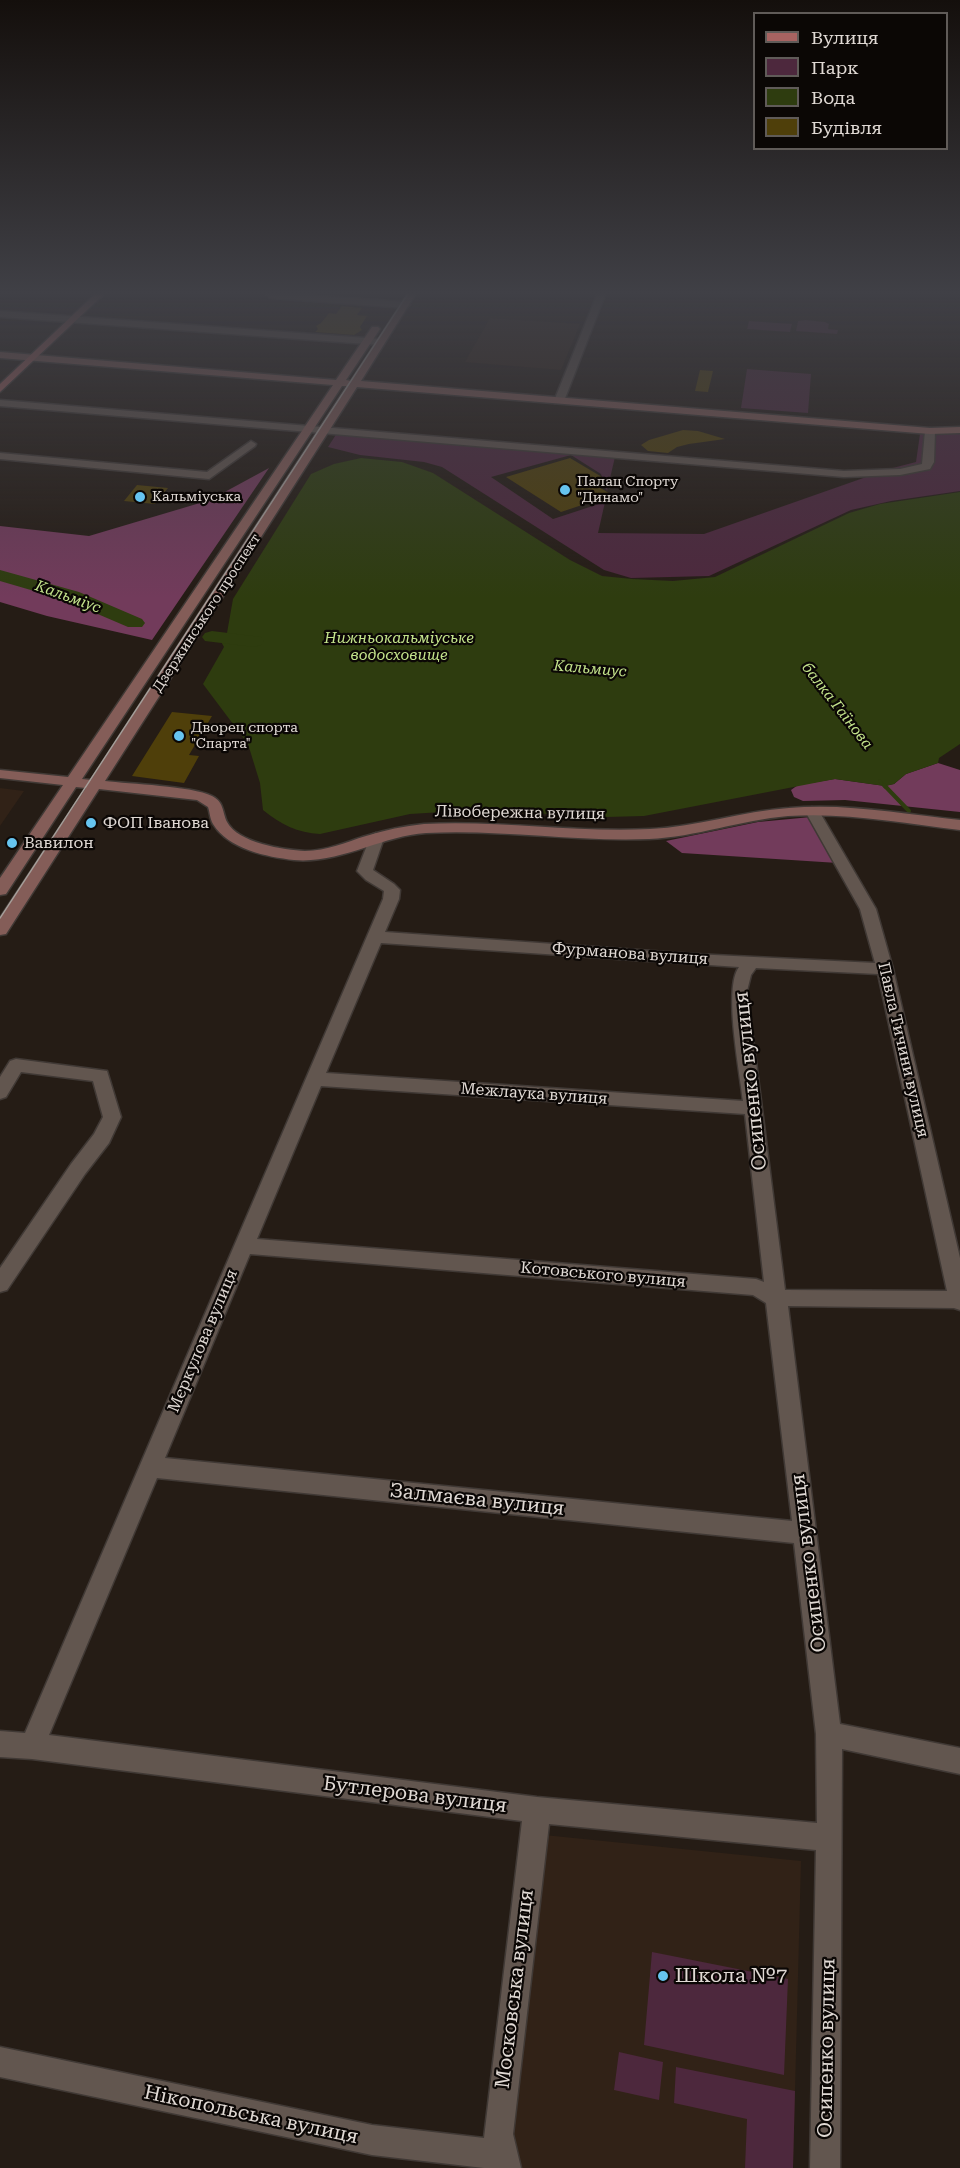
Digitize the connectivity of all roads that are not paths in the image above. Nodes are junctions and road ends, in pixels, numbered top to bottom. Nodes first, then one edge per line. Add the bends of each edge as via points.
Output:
1 (329, 396) edge
2 (346, 396) edge
3 (501, 396) edge
4 (561, 396) edge
5 (559, 401) junction
6 (0, 403) edge
7 (308, 429) junction
8 (324, 430) junction
9 (960, 430) edge
10 (930, 431) junction
11 (251, 444) dead end
12 (0, 456) edge
13 (0, 774) edge
14 (72, 781) junction
15 (96, 783) junction
16 (812, 811) junction
17 (960, 825) edge
18 (376, 838) junction
19 (0, 890) edge
20 (0, 930) edge
21 (375, 937) junction
22 (751, 964) junction
23 (885, 969) junction
24 (314, 1079) junction
25 (0, 1092) edge
26 (753, 1108) junction
27 (244, 1246) junction
28 (0, 1284) edge
29 (776, 1298) junction
30 (960, 1301) edge
31 (150, 1467) junction
32 (805, 1533) junction
33 (829, 1734) junction
34 (0, 1744) edge
35 (32, 1746) junction
36 (960, 1761) edge
37 (537, 1810) junction
38 (831, 1838) junction
39 (0, 2062) edge
40 (505, 2161) edge
41 (825, 2168) edge

1 - 7 street, Дзержинського проспект
2 - 8 street, Дзержинського проспект
3 - 5 street
4 - 5 street
5 - 10 street
6 - 7 street
7 - 8 street
7 - 14 street, Дзержинського проспект
8 - 10 street via 844,474 900,472 926,466
8 - 15 street, Дзержинського проспект
9 - 10 street
11 - 12 street via 209,476
13 - 14 street, Лівобережна вулиця
14 - 15 street, Лівобережна вулиця
14 - 19 street, Дзержинського проспект
15 - 18 street, Лівобережна вулиця via 207,799 229,833 243,842 273,851 318,856
15 - 20 street, Дзержинського проспект
16 - 17 street, Лівобережна вулиця
16 - 18 street, Лівобережна вулиця via 753,815 649,834 466,827 405,831
16 - 23 street, Павла Тичини вулиця via 868,909
18 - 21 street, Мєркулова вулиця via 364,871 392,890
21 - 22 street, Фурманова вулиця
21 - 24 street, Мєркулова вулиця
22 - 23 street, Фурманова вулиця
22 - 26 street, Осипенко вулиця via 743,973 739,991
23 - 30 street, Павла Тичини вулиця
24 - 26 street, Межлаука вулиця
24 - 27 street, Мєркулова вулиця
25 - 28 street via 16,1065 101,1076 112,1117
26 - 29 street, Осипенко вулиця
27 - 29 street, Котовського вулиця via 756,1287
27 - 31 street, Мєркулова вулиця
29 - 30 street, Котовського вулиця
29 - 32 street, Осипенко вулиця
31 - 32 street, Залмаєва вулиця
31 - 35 street, Мєркулова вулиця
32 - 33 street, Осипенко вулиця
33 - 36 street
33 - 38 street, Осипенко вулиця
34 - 35 street, Бутлерова вулиця
35 - 37 street, Бутлерова вулиця
37 - 38 street, Бутлерова вулиця
37 - 40 street, Московська вулиця via 498,2134
38 - 41 street, Осипенко вулиця
39 - 40 street, Нікопольська вулиця via 372,2140

